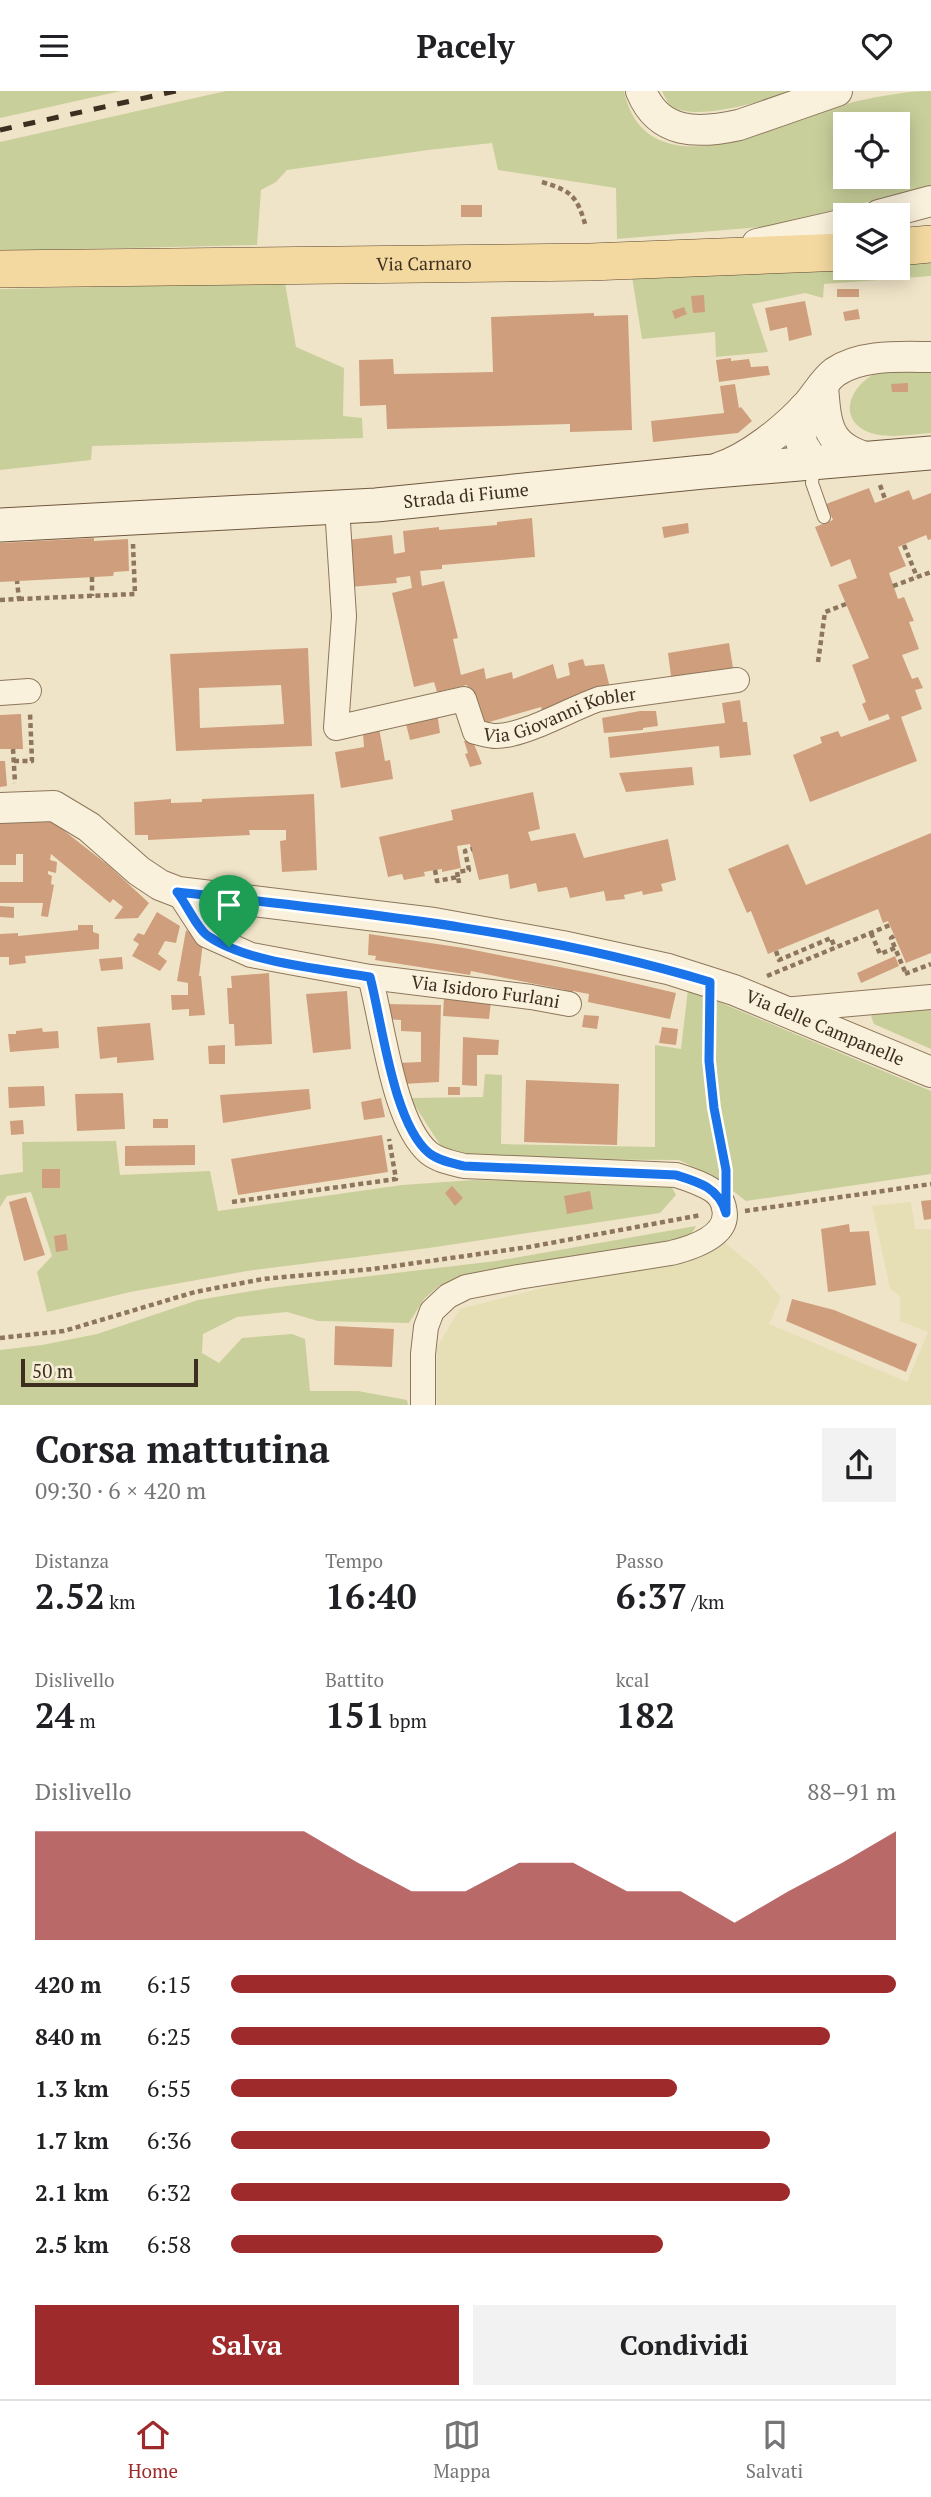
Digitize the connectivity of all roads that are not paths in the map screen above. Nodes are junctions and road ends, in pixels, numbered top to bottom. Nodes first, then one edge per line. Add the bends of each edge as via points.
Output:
1 (641, 91) edge
2 (837, 91) edge
3 (931, 201) edge
4 (910, 207) edge
5 (833, 227) edge
6 (931, 244) edge
7 (910, 246) edge
8 (833, 253) edge
9 (675, 260) junction
10 (0, 269) edge
11 (931, 357) edge
12 (817, 403) junction
13 (931, 453) edge
14 (869, 458) junction
15 (814, 463) junction
16 (703, 473) junction
17 (338, 507) junction
18 (824, 517) dead end
19 (0, 525) edge
20 (737, 680) dead end
21 (29, 691) road end
22 (0, 693) edge
23 (8, 808) edge
24 (177, 892) junction
25 (370, 977) junction
26 (931, 997) edge
27 (569, 1004) dead end
28 (782, 1010) junction
29 (931, 1072) edge
30 (423, 1405) edge

1 - 2 street via 647,107 662,121 687,130 740,125
3 - 4 street
5 - 9 street
6 - 7 main road
8 - 9 main road, Via Carnaro
9 - 10 main road, Via Carnaro
11 - 12 street via 854,363 834,373
12 - 14 street via 843,448
12 - 15 street via 801,442
12 - 16 street via 750,453
13 - 14 main road, Strada di Fiume
14 - 15 main road, Strada di Fiume
15 - 16 main road, Strada di Fiume
15 - 18 lane via 812,483
16 - 17 main road, Strada di Fiume
17 - 19 main road, Strada di Fiume
17 - 20 street, Via Giovanni Kobler via 344,617 336,728 464,699 475,732 498,736 540,725 599,699
21 - 22 street
23 - 24 street, Via delle Campanelle via 54,806 89,827 139,871
24 - 25 street, Via Isidoro Furlani via 206,935 229,947
24 - 28 street, Via delle Campanelle via 447,926 562,946 668,969
25 - 27 street, Via Isidoro Furlani
25 - 30 street via 404,1111 421,1146 432,1156 464,1166 676,1175 714,1191 726,1213 722,1227 693,1248 466,1287 448,1296 432,1311 426,1327
26 - 28 street
28 - 29 street, Via delle Campanelle

